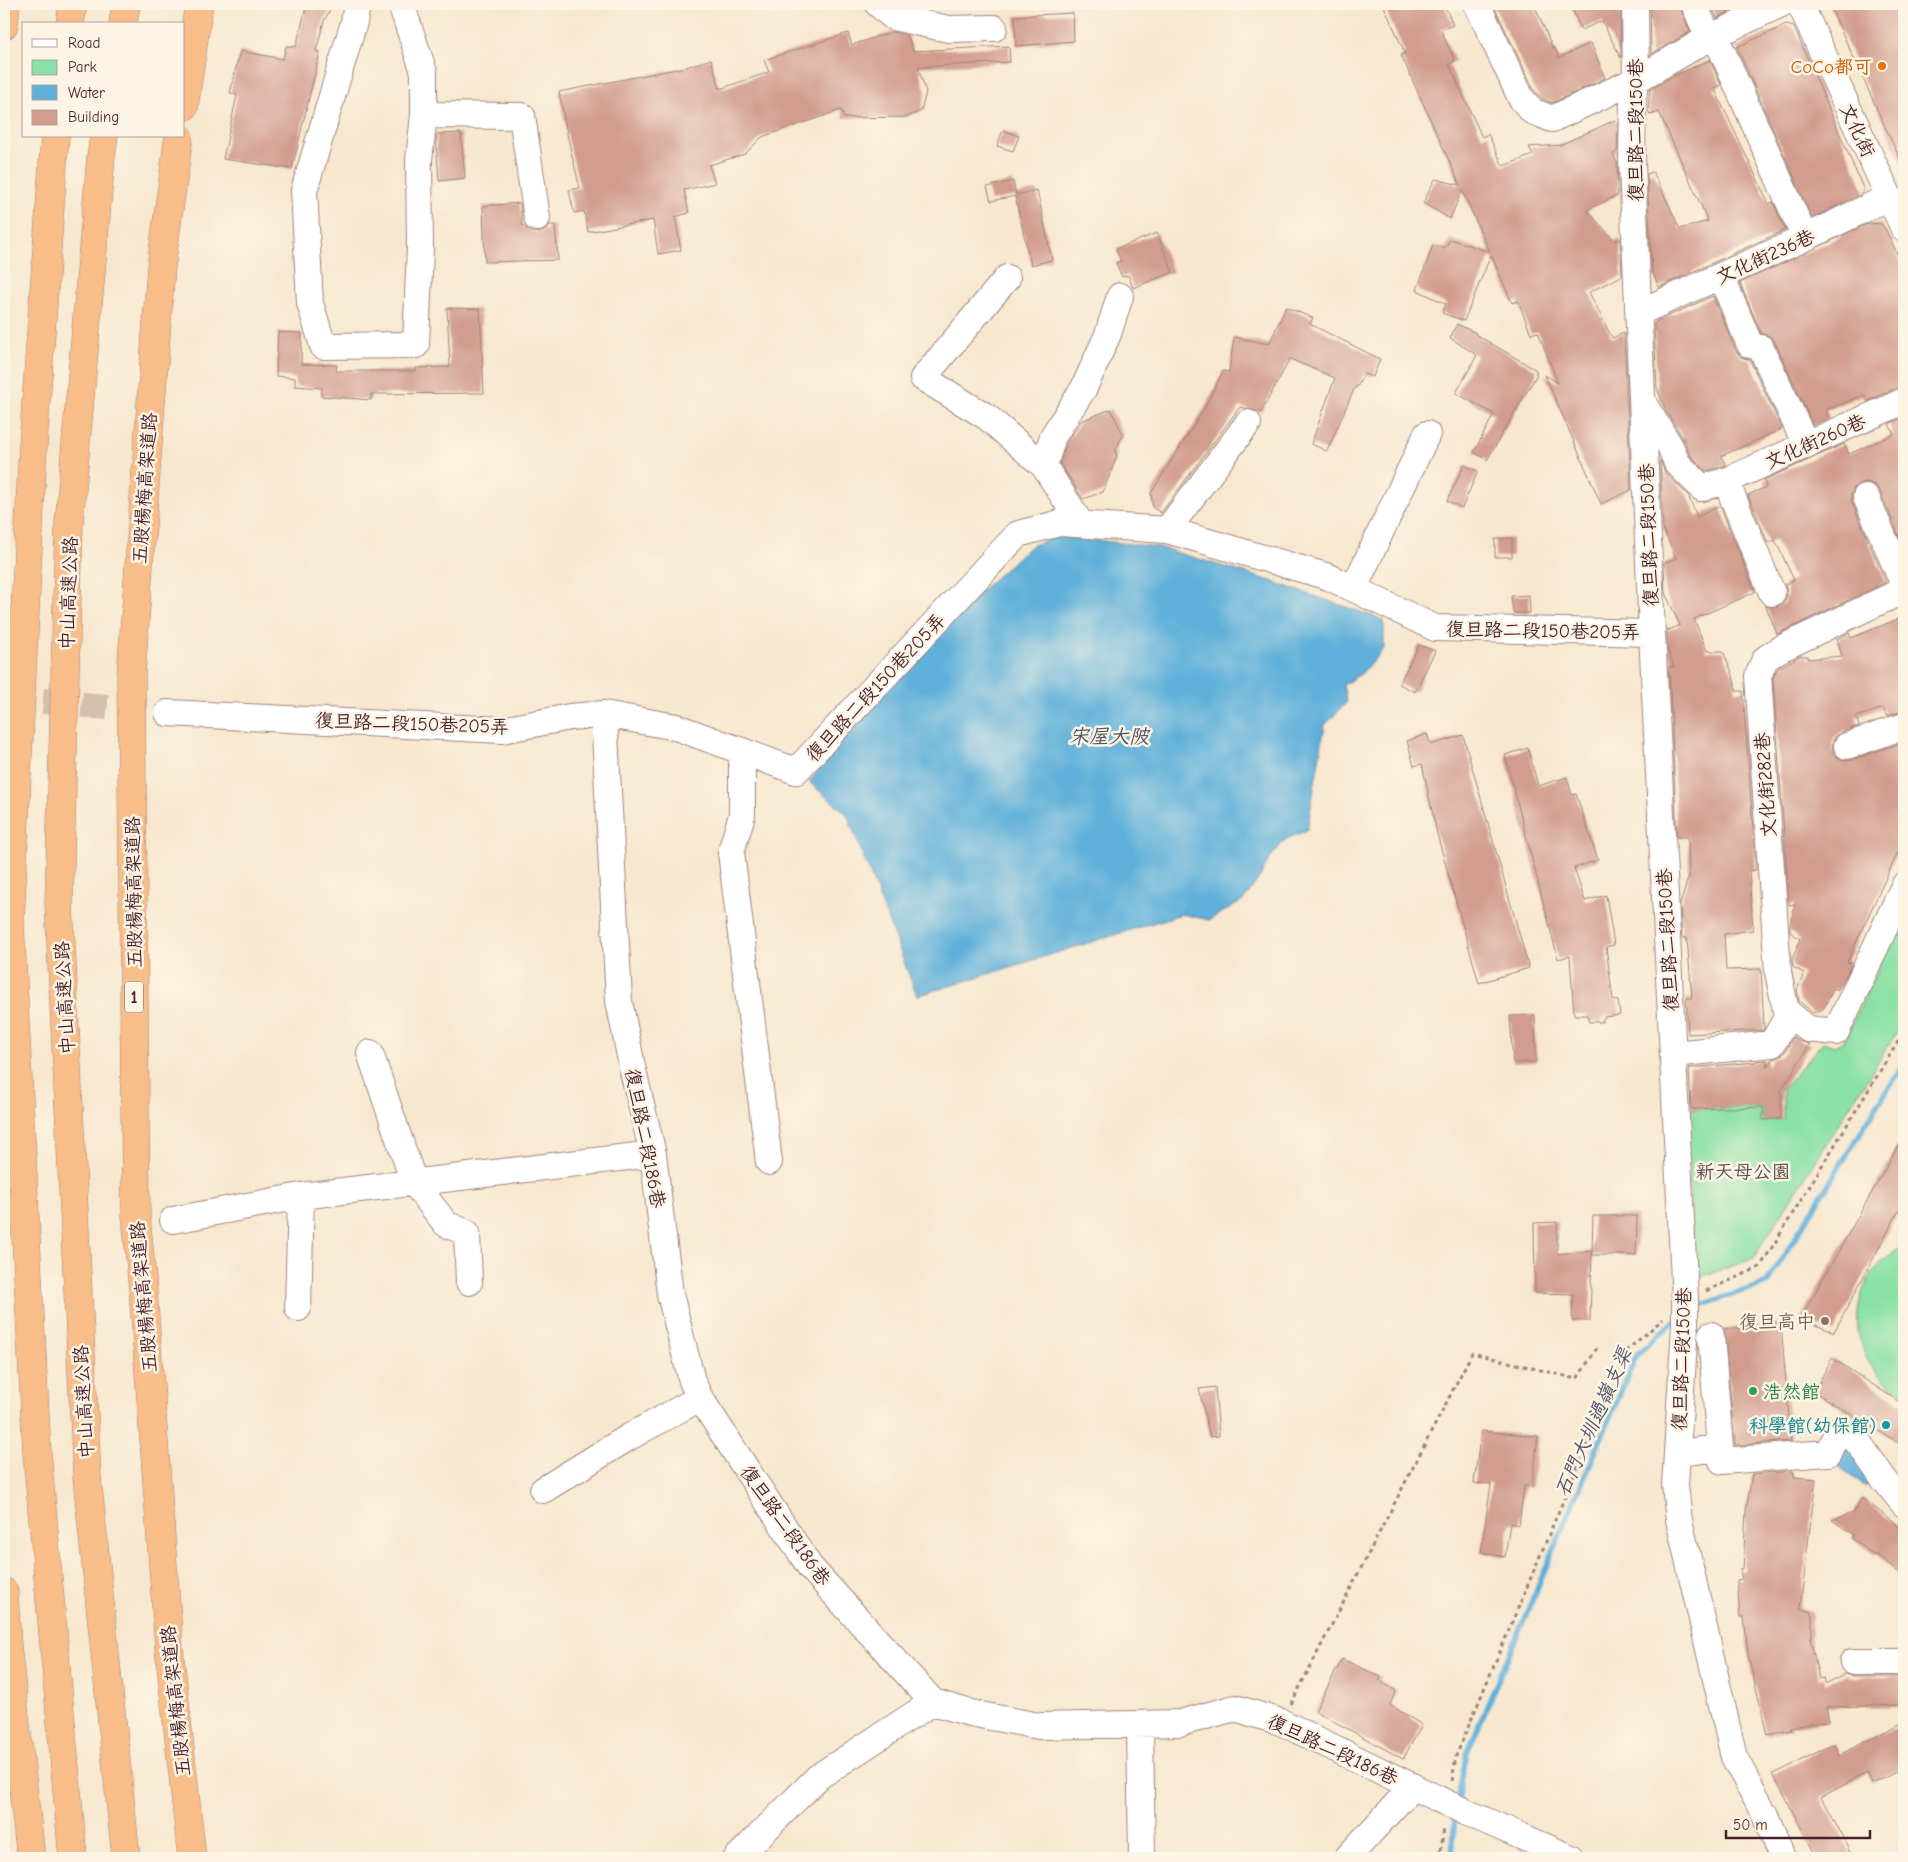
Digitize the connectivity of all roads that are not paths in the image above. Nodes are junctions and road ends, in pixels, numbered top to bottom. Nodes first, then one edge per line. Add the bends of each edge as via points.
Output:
1 (6, 4) edge
2 (73, 4) edge
3 (126, 4) edge
4 (199, 4) edge
5 (357, 4) edge
6 (401, 4) edge
7 (878, 4) edge
8 (1477, 4) edge
9 (1635, 4) edge
10 (1694, 4) edge
11 (1781, 4) edge
12 (1800, 4) edge
13 (70, 22) edge
14 (123, 22) edge
15 (4, 25) edge
16 (994, 28) dead end
17 (1712, 37) junction
18 (1636, 80) junction
19 (185, 99) edge
20 (424, 115) junction
21 (55, 138) edge
22 (104, 138) edge
23 (180, 138) edge
24 (1889, 197) junction
25 (536, 218) dead end
26 (1904, 229) edge
27 (1805, 238) junction
28 (1721, 276) junction
29 (1007, 278) dead end
30 (1120, 296) dead end
31 (1640, 312) junction
32 (1642, 400) junction
33 (1904, 401) edge
34 (1248, 423) dead end
35 (1427, 434) dead end
36 (1806, 445) junction
37 (1044, 466) junction
38 (1726, 481) junction
39 (1866, 497) dead end
40 (1081, 524) junction
41 (1167, 530) junction
42 (1354, 588) junction
43 (1903, 591) edge
44 (1772, 593) dead end
45 (1652, 633) junction
46 (168, 714) tunnel mouth
47 (604, 714) junction
48 (1904, 726) edge
49 (1847, 746) dead end
50 (742, 751) junction
51 (1904, 886) edge
52 (1789, 1014) junction
53 (370, 1053) dead end
54 (1673, 1054) junction
55 (653, 1154) junction
56 (769, 1162) dead end
57 (414, 1182) junction
58 (301, 1196) junction
59 (173, 1220) dead end
60 (470, 1282) dead end
61 (298, 1308) dead end
62 (1711, 1335) dead end
63 (700, 1398) junction
64 (1720, 1448) junction
65 (1677, 1453) junction
66 (543, 1490) dead end
67 (1904, 1504) edge
68 (4, 1592) edge
69 (1853, 1662) dead end
70 (1904, 1662) edge
71 (933, 1702) junction
72 (1140, 1724) junction
73 (1413, 1786) junction
74 (31, 1858) edge
75 (74, 1858) edge
76 (126, 1858) edge
77 (192, 1858) edge
78 (737, 1858) edge
79 (1142, 1858) edge
80 (1347, 1858) edge
81 (1571, 1858) edge
82 (1782, 1858) edge

1 - 15 highway
2 - 13 highway
3 - 14 highway
4 - 19 highway
5 - 20 street via 304,191 310,303 323,346 416,345 419,160
6 - 20 street via 424,72
7 - 16 street via 893,17 948,29
8 - 18 street via 1521,98 1532,111 1552,119
9 - 18 street, 復旦路二段150巷
10 - 17 street
11 - 17 street
12 - 24 street, 文化街
17 - 18 street
17 - 27 street
18 - 31 street, 復旦路二段150巷 via 1632,164
20 - 25 street via 522,116
21 - 75 highway via 33,445 10,922 37,1453
22 - 76 highway, 中山高速公路 via 70,523 59,903 87,1477
23 - 77 highway, 五股楊梅高架道路 / 1, bridge via 160,267 131,675 136,1216 169,1648
24 - 26 street, 文化街
24 - 27 street, 文化街236巷
27 - 28 street, 文化街236巷
28 - 31 street, 文化街236巷
28 - 36 street
29 - 37 street via 923,378 987,417
30 - 37 street via 1108,334 1084,388 1053,436
31 - 32 street, 復旦路二段150巷
32 - 38 street, 文化街260巷 via 1677,463 1702,488
32 - 45 street, 復旦路二段150巷
33 - 36 street, 文化街260巷
34 - 41 street
35 - 42 street
36 - 38 street, 文化街260巷
37 - 40 street
38 - 44 street
39 - 43 street
40 - 41 street, 復旦路二段150巷205弄
40 - 50 street, 復旦路二段150巷205弄 via 1060,522 1018,534 796,771
41 - 42 street, 復旦路二段150巷205弄 via 1329,576
42 - 45 street, 復旦路二段150巷205弄 via 1435,628
43 - 52 street, 文化街282巷 via 1780,649 1765,659 1758,676 1778,972
45 - 54 street, 復旦路二段150巷
46 - 47 street, 復旦路二段150巷205弄 via 502,730
47 - 50 street, 復旦路二段150巷205弄 via 676,727
47 - 55 street, 復旦路二段186巷 via 619,1002
48 - 49 street
50 - 56 street via 742,815 731,852
51 - 52 street via 1836,1032 1808,1029
52 - 54 street via 1772,1044
53 - 57 street
54 - 65 street, 復旦路二段150巷 via 1686,1326
55 - 57 street
55 - 63 street, 復旦路二段186巷 via 670,1294 692,1381
57 - 58 street
57 - 60 street via 446,1224 467,1233
58 - 59 street
58 - 61 street
62 - 64 street
63 - 66 street
63 - 71 street, 復旦路二段186巷 via 810,1567
64 - 65 street
64 - 67 street via 1722,1461 1828,1453 1838,1430 1858,1442
65 - 82 street, 復旦路二段150巷 via 1675,1485 1679,1520 1734,1757
68 - 74 highway
69 - 70 street
71 - 72 street, 復旦路二段186巷 via 970,1713 1039,1726
71 - 78 street via 818,1777
72 - 73 street, 復旦路二段186巷 via 1180,1723 1235,1708 1281,1722
72 - 79 street
73 - 80 street
73 - 81 street, 復旦路二段186巷

